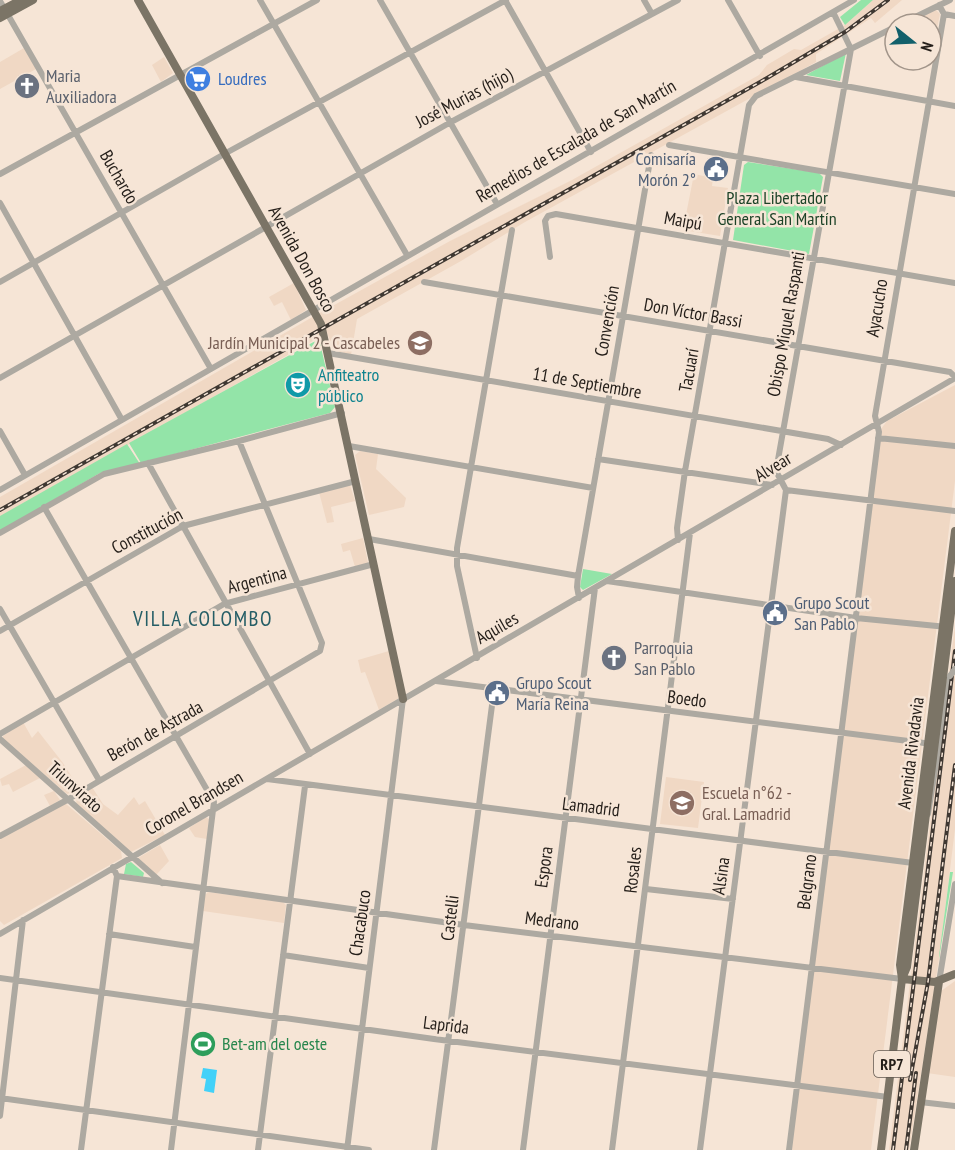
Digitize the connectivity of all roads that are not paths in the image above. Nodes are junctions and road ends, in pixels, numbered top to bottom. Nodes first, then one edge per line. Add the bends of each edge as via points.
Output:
1 (21, 0) edge
2 (33, 0) edge
3 (138, 0) edge
4 (260, 0) edge
5 (316, 0) edge
6 (380, 0) edge
7 (505, 0) edge
8 (644, 0) edge
9 (678, 0) edge
10 (728, 0) edge
11 (854, 0) edge
12 (950, 0) edge
13 (0, 1) edge
14 (939, 5) junction
15 (925, 12) edge
16 (3, 13) edge
17 (652, 14) junction
18 (834, 14) junction
19 (944, 14) junction
20 (955, 16) edge
21 (273, 23) junction
22 (883, 33) edge
23 (851, 49) junction
24 (411, 51) junction
25 (760, 56) junction
26 (544, 72) junction
27 (181, 74) junction
28 (795, 77) junction
29 (843, 86) junction
30 (928, 102) junction
31 (318, 104) junction
32 (955, 106) edge
33 (451, 122) junction
34 (76, 133) junction
35 (669, 145) dead end
36 (591, 152) junction
37 (226, 153) junction
38 (651, 155) dead end
39 (740, 157) junction
40 (827, 172) junction
41 (0, 174) edge
42 (359, 174) junction
43 (913, 188) junction
44 (955, 194) edge
45 (0, 203) edge
46 (497, 204) junction
47 (123, 214) junction
48 (267, 227) junction
49 (639, 229) junction
50 (513, 230) dead end
51 (726, 244) junction
52 (407, 255) junction
53 (550, 257) dead end
54 (813, 259) junction
55 (34, 262) junction
56 (898, 274) junction
57 (0, 282) edge
58 (424, 282) dead end
59 (955, 283) edge
60 (164, 285) junction
61 (501, 295) junction
62 (314, 311) junction
63 (623, 315) junction
64 (711, 331) junction
65 (75, 335) junction
66 (797, 346) junction
67 (328, 353) junction
68 (884, 362) junction
69 (211, 369) junction
70 (0, 378) edge
71 (955, 378) edge
72 (485, 381) junction
73 (608, 401) junction
74 (342, 413) junction
75 (696, 417) junction
76 (122, 420) junction
77 (876, 424) junction
78 (0, 431) edge
79 (782, 432) junction
80 (878, 438) junction
81 (239, 441) junction
82 (841, 445) junction
83 (349, 446) junction
84 (955, 446) edge
85 (598, 459) junction
86 (148, 463) junction
87 (471, 467) junction
88 (685, 471) junction
89 (25, 475) junction
90 (781, 480) junction
91 (356, 481) junction
92 (772, 485) junction
93 (593, 488) junction
94 (0, 490) edge
95 (786, 490) junction
96 (870, 501) junction
97 (266, 504) junction
98 (44, 507) junction
99 (955, 511) edge
100 (183, 526) junction
101 (955, 531) edge
102 (0, 532) edge
103 (690, 533) junction
104 (369, 539) junction
105 (678, 540) junction
106 (457, 554) junction
107 (374, 564) junction
108 (578, 576) junction
109 (606, 581) junction
110 (955, 581) edge
111 (86, 582) junction
112 (298, 584) junction
113 (595, 588) junction
114 (683, 593) junction
115 (579, 598) junction
116 (224, 603) junction
117 (770, 606) junction
118 (0, 609) edge
119 (856, 618) junction
120 (9, 625) junction
121 (946, 627) junction
122 (0, 631) edge
123 (130, 657) junction
124 (477, 658) junction
125 (955, 669) edge
126 (436, 681) junction
127 (269, 683) junction
128 (494, 690) junction
129 (403, 699) junction
130 (580, 700) junction
131 (53, 701) junction
132 (667, 711) junction
133 (755, 722) junction
134 (841, 733) junction
135 (0, 734) edge
136 (176, 736) junction
137 (0, 739) edge
138 (931, 744) junction
139 (310, 754) junction
140 (267, 779) junction
141 (99, 780) junction
142 (305, 786) junction
143 (392, 797) junction
144 (67, 800) junction
145 (214, 808) junction
146 (479, 808) junction
147 (566, 819) junction
148 (924, 825) junction
149 (653, 830) junction
150 (0, 836) edge
151 (741, 841) junction
152 (826, 851) junction
153 (131, 856) junction
154 (913, 862) junction
155 (113, 867) junction
156 (117, 876) junction
157 (162, 883) junction
158 (955, 885) edge
159 (646, 889) junction
160 (204, 890) junction
161 (733, 899) junction
162 (290, 901) junction
163 (376, 913) junction
164 (23, 920) junction
165 (464, 925) junction
166 (1, 931) edge
167 (109, 934) junction
168 (550, 936) junction
169 (195, 947) junction
170 (638, 947) junction
171 (283, 955) junction
172 (725, 958) junction
173 (369, 968) junction
174 (811, 968) junction
175 (955, 974) edge
176 (0, 978) edge
177 (902, 979) junction
178 (18, 981) junction
179 (939, 982) junction
180 (102, 992) junction
181 (189, 1003) junction
182 (275, 1016) junction
183 (362, 1029) junction
184 (449, 1040) junction
185 (536, 1052) junction
186 (623, 1064) junction
187 (710, 1075) junction
188 (798, 1086) junction
189 (888, 1097) junction
190 (1, 1098) edge
191 (920, 1102) junction
192 (955, 1106) edge
193 (86, 1110) junction
194 (0, 1116) edge
195 (174, 1122) junction
196 (260, 1134) junction
197 (347, 1149) edge
198 (81, 1150) edge
199 (171, 1150) edge
200 (258, 1150) edge
201 (369, 1150) edge
202 (434, 1150) edge
203 (523, 1150) edge
204 (612, 1150) edge
205 (700, 1150) edge
206 (789, 1150) edge
207 (881, 1150) edge
208 (914, 1150) edge

1 - 16 main road
2 - 16 main road
3 - 27 main road, Avenida Don Bosco
4 - 21 street
5 - 21 street
6 - 24 street
7 - 24 street
7 - 26 street
8 - 17 street
9 - 17 street, José Murias (hijo)
10 - 25 street
11 - 18 street, Remedios de Escalada de San Martín
12 - 14 street
13 - 16 street, Buchardo
14 - 15 street
14 - 19 street
16 - 34 street, Buchardo
17 - 26 street, José Murias (hijo)
18 - 23 street
18 - 25 street, Remedios de Escalada de San Martín
19 - 20 street
19 - 30 street, Ayacucho
21 - 27 street
21 - 31 street
22 - 23 street
23 - 28 street
23 - 29 street, Obispo Miguel Raspanti
24 - 31 street
24 - 33 street
25 - 36 street, Remedios de Escalada de San Martín
26 - 33 street, José Murias (hijo)
26 - 36 street
27 - 34 street
27 - 37 main road, Avenida Don Bosco
28 - 29 street
28 - 39 street, Tacuarí via 752,100
29 - 30 street
29 - 40 street, Obispo Miguel Raspanti
30 - 32 street
30 - 43 street, Ayacucho
31 - 37 street
31 - 42 street
33 - 42 street, José Murias (hijo)
33 - 46 street
34 - 41 street
34 - 47 street, Buchardo
35 - 39 street
36 - 46 street, Remedios de Escalada de San Martín
37 - 47 street
37 - 48 main road, Avenida Don Bosco
38 - 49 street, Convención
39 - 40 street
39 - 51 street, Tacuarí
40 - 43 street
40 - 54 street, Obispo Miguel Raspanti
42 - 48 street, José Murias (hijo)
42 - 52 street
43 - 44 street
43 - 56 street, Ayacucho
45 - 55 street
46 - 52 street, Remedios de Escalada de San Martín
47 - 55 street
47 - 60 street, Buchardo
48 - 60 street, José Murias (hijo)
48 - 62 main road, Avenida Don Bosco
49 - 51 street, Maipú
49 - 53 street, Maipú via 556,214 548,216 545,226
49 - 63 street, Convención
50 - 61 street
51 - 54 street, Maipú
51 - 64 street, Tacuarí
52 - 62 street, Remedios de Escalada de San Martín
54 - 56 street, Maipú
54 - 66 street, Obispo Miguel Raspanti
55 - 57 street
55 - 65 street
56 - 59 street, Maipú
56 - 68 street, Ayacucho
58 - 61 street, Don Víctor Bassi
60 - 65 street, José Murias (hijo)
60 - 69 street, Buchardo
61 - 63 street, Don Víctor Bassi
61 - 72 street
62 - 67 main road, Avenida Don Bosco
62 - 69 street, Remedios de Escalada de San Martín
63 - 64 street, Don Víctor Bassi
63 - 73 street, Convención
64 - 66 street, Don Víctor Bassi
64 - 75 street, Tacuarí
65 - 70 street, José Murias (hijo)
65 - 76 street
66 - 68 street, Don Víctor Bassi
66 - 79 street, Obispo Miguel Raspanti
67 - 72 street, 11 de Septiembre
67 - 74 main road, Avenida Don Bosco
68 - 71 street, Don Víctor Bassi via 950,372
68 - 77 street, Ayacucho
69 - 76 street, Remedios de Escalada de San Martín
71 - 77 street, Alvear
72 - 73 street, 11 de Septiembre
72 - 87 street
73 - 75 street, 11 de Septiembre
73 - 85 street, Convención
74 - 81 street
74 - 83 main road, Avenida Don Bosco
75 - 79 street, 11 de Septiembre
75 - 88 street, Tacuarí
76 - 89 street, Remedios de Escalada de San Martín
77 - 80 street, Ayacucho
77 - 82 street, Alvear
78 - 89 street
79 - 82 street, 11 de Septiembre via 828,439
79 - 90 street, Obispo Miguel Raspanti via 776,471
80 - 84 street
80 - 96 street, Ayacucho
81 - 86 street
81 - 97 street
82 - 90 street, Alvear
83 - 87 street
83 - 91 main road, Avenida Don Bosco
85 - 88 street
85 - 93 street, Convención
86 - 98 street via 98,476
86 - 100 street
87 - 93 street
87 - 106 street
88 - 92 street
88 - 105 street, Tacuarí
89 - 94 street, Remedios de Escalada de San Martín
90 - 92 street, Alvear
90 - 95 street, Obispo Miguel Raspanti
91 - 97 street, Constitución
91 - 104 main road, Avenida Don Bosco
92 - 103 street, Alvear
93 - 108 street, Convención
95 - 96 street
95 - 117 street
96 - 99 street
96 - 119 street, Ayacucho
97 - 100 street, Constitución
97 - 112 street
98 - 102 street
98 - 111 street
100 - 111 street, Constitución
100 - 116 street
101 - 121 main road, Avenida Rivadavia / RP7
103 - 105 street, Alvear
103 - 114 street
104 - 106 street
104 - 107 main road, Avenida Don Bosco
105 - 109 street, Alvear
106 - 108 street
106 - 124 street
107 - 112 street, Argentina
107 - 129 main road, Avenida Don Bosco
108 - 115 street, Convención
109 - 113 street, Aquiles
109 - 114 street
110 - 121 main road, Avenida Rivadavia / RP7
111 - 120 street, Constitución
111 - 123 street
112 - 116 street, Argentina
112 - 127 street, Berón de Astrada via 322,648
113 - 115 street, Aquiles
113 - 130 street, Espora
114 - 117 street
114 - 132 street, Rosales
115 - 124 street, Aquiles
116 - 123 street, Argentina
116 - 127 street
117 - 119 street
117 - 133 street, Alsina
118 - 120 street
119 - 121 street
119 - 134 street, Belgrano
120 - 122 street, Constitución
120 - 131 street
121 - 138 main road, Avenida Rivadavia / RP7
123 - 131 street, Argentina
123 - 136 street
124 - 126 street, Aquiles
125 - 148 street via 950,676 931,808
126 - 128 street, Boedo
126 - 129 street, Aquiles
127 - 136 street, Berón de Astrada
127 - 139 street
128 - 130 street, Boedo
128 - 146 street, Castelli
129 - 139 street, Coronel Brandsen
129 - 143 street, Chacabuco
130 - 132 street, Boedo
130 - 147 street, Espora
131 - 135 street, Argentina
131 - 141 street
132 - 133 street, Boedo
132 - 149 street, Rosales
133 - 134 street, Boedo
133 - 151 street, Alsina
134 - 138 street, Boedo
134 - 152 street, Belgrano
136 - 141 street, Berón de Astrada
136 - 145 street
137 - 144 street, Triunvirato
138 - 148 main road, Avenida Rivadavia / RP7
138 - 154 main road, Avenida Rivadavia / RP7
139 - 140 street, Coronel Brandsen
140 - 142 street, Lamadrid
140 - 145 street, Coronel Brandsen
141 - 144 street, Berón de Astrada
142 - 143 street, Lamadrid
142 - 162 street
143 - 146 street, Lamadrid
143 - 163 street, Chacabuco
144 - 150 street, Berón de Astrada
144 - 153 street, Triunvirato
145 - 153 street, Coronel Brandsen
145 - 160 street
146 - 147 street, Lamadrid
146 - 165 street, Castelli
147 - 149 street, Lamadrid
147 - 168 street, Espora
148 - 177 main road, Avenida Rivadavia / RP7 via 907,967
149 - 151 street, Lamadrid
149 - 159 street, Rosales
151 - 152 street, Lamadrid
151 - 161 street, Alsina
152 - 154 street, Lamadrid
152 - 174 street, Belgrano
153 - 155 street, Coronel Brandsen
153 - 157 street
154 - 177 main road, Avenida Rivadavia / RP7 via 900,965
155 - 156 street
155 - 164 street, Coronel Brandsen
156 - 157 street, Medrano
156 - 167 street
157 - 160 street, Medrano
158 - 179 street
159 - 161 street
159 - 170 street, Rosales
160 - 162 street, Medrano
160 - 169 street
161 - 172 street, Alsina
162 - 163 street, Medrano
162 - 171 street
163 - 165 street, Medrano
163 - 173 street, Chacabuco
164 - 166 street, Coronel Brandsen
164 - 178 street
165 - 168 street, Medrano
165 - 184 street, Castelli
167 - 169 street
167 - 180 street
168 - 170 street, Medrano
168 - 185 street, Espora
169 - 181 street
170 - 172 street, Medrano
170 - 186 street, Rosales
171 - 173 street
171 - 182 street
172 - 174 street, Medrano
172 - 187 street, Alsina
173 - 183 street, Chacabuco
174 - 177 street, Medrano
174 - 188 street, Belgrano
175 - 179 main road
176 - 178 street, Laprida
177 - 179 main road, Medrano
177 - 189 main road, Avenida Rivadavia / RP7
178 - 180 street, Laprida
178 - 190 street
179 - 191 main road
180 - 181 street, Laprida
180 - 193 street
181 - 182 street, Laprida
181 - 195 street
182 - 183 street, Laprida
182 - 196 street
183 - 184 street, Laprida
183 - 197 street, Chacabuco
184 - 185 street, Laprida
184 - 202 street, Castelli
185 - 186 street, Laprida
185 - 203 street, Espora
186 - 187 street, Laprida
186 - 204 street, Rosales
187 - 188 street, Laprida
187 - 205 street, Alsina
188 - 189 street, Laprida
188 - 206 street, Belgrano
189 - 207 main road, Avenida Rivadavia / RP7
190 - 193 street
190 - 194 street
191 - 192 street
191 - 208 main road
193 - 195 street
193 - 198 street
195 - 196 street
195 - 199 street
196 - 197 street
196 - 200 street
197 - 201 street

